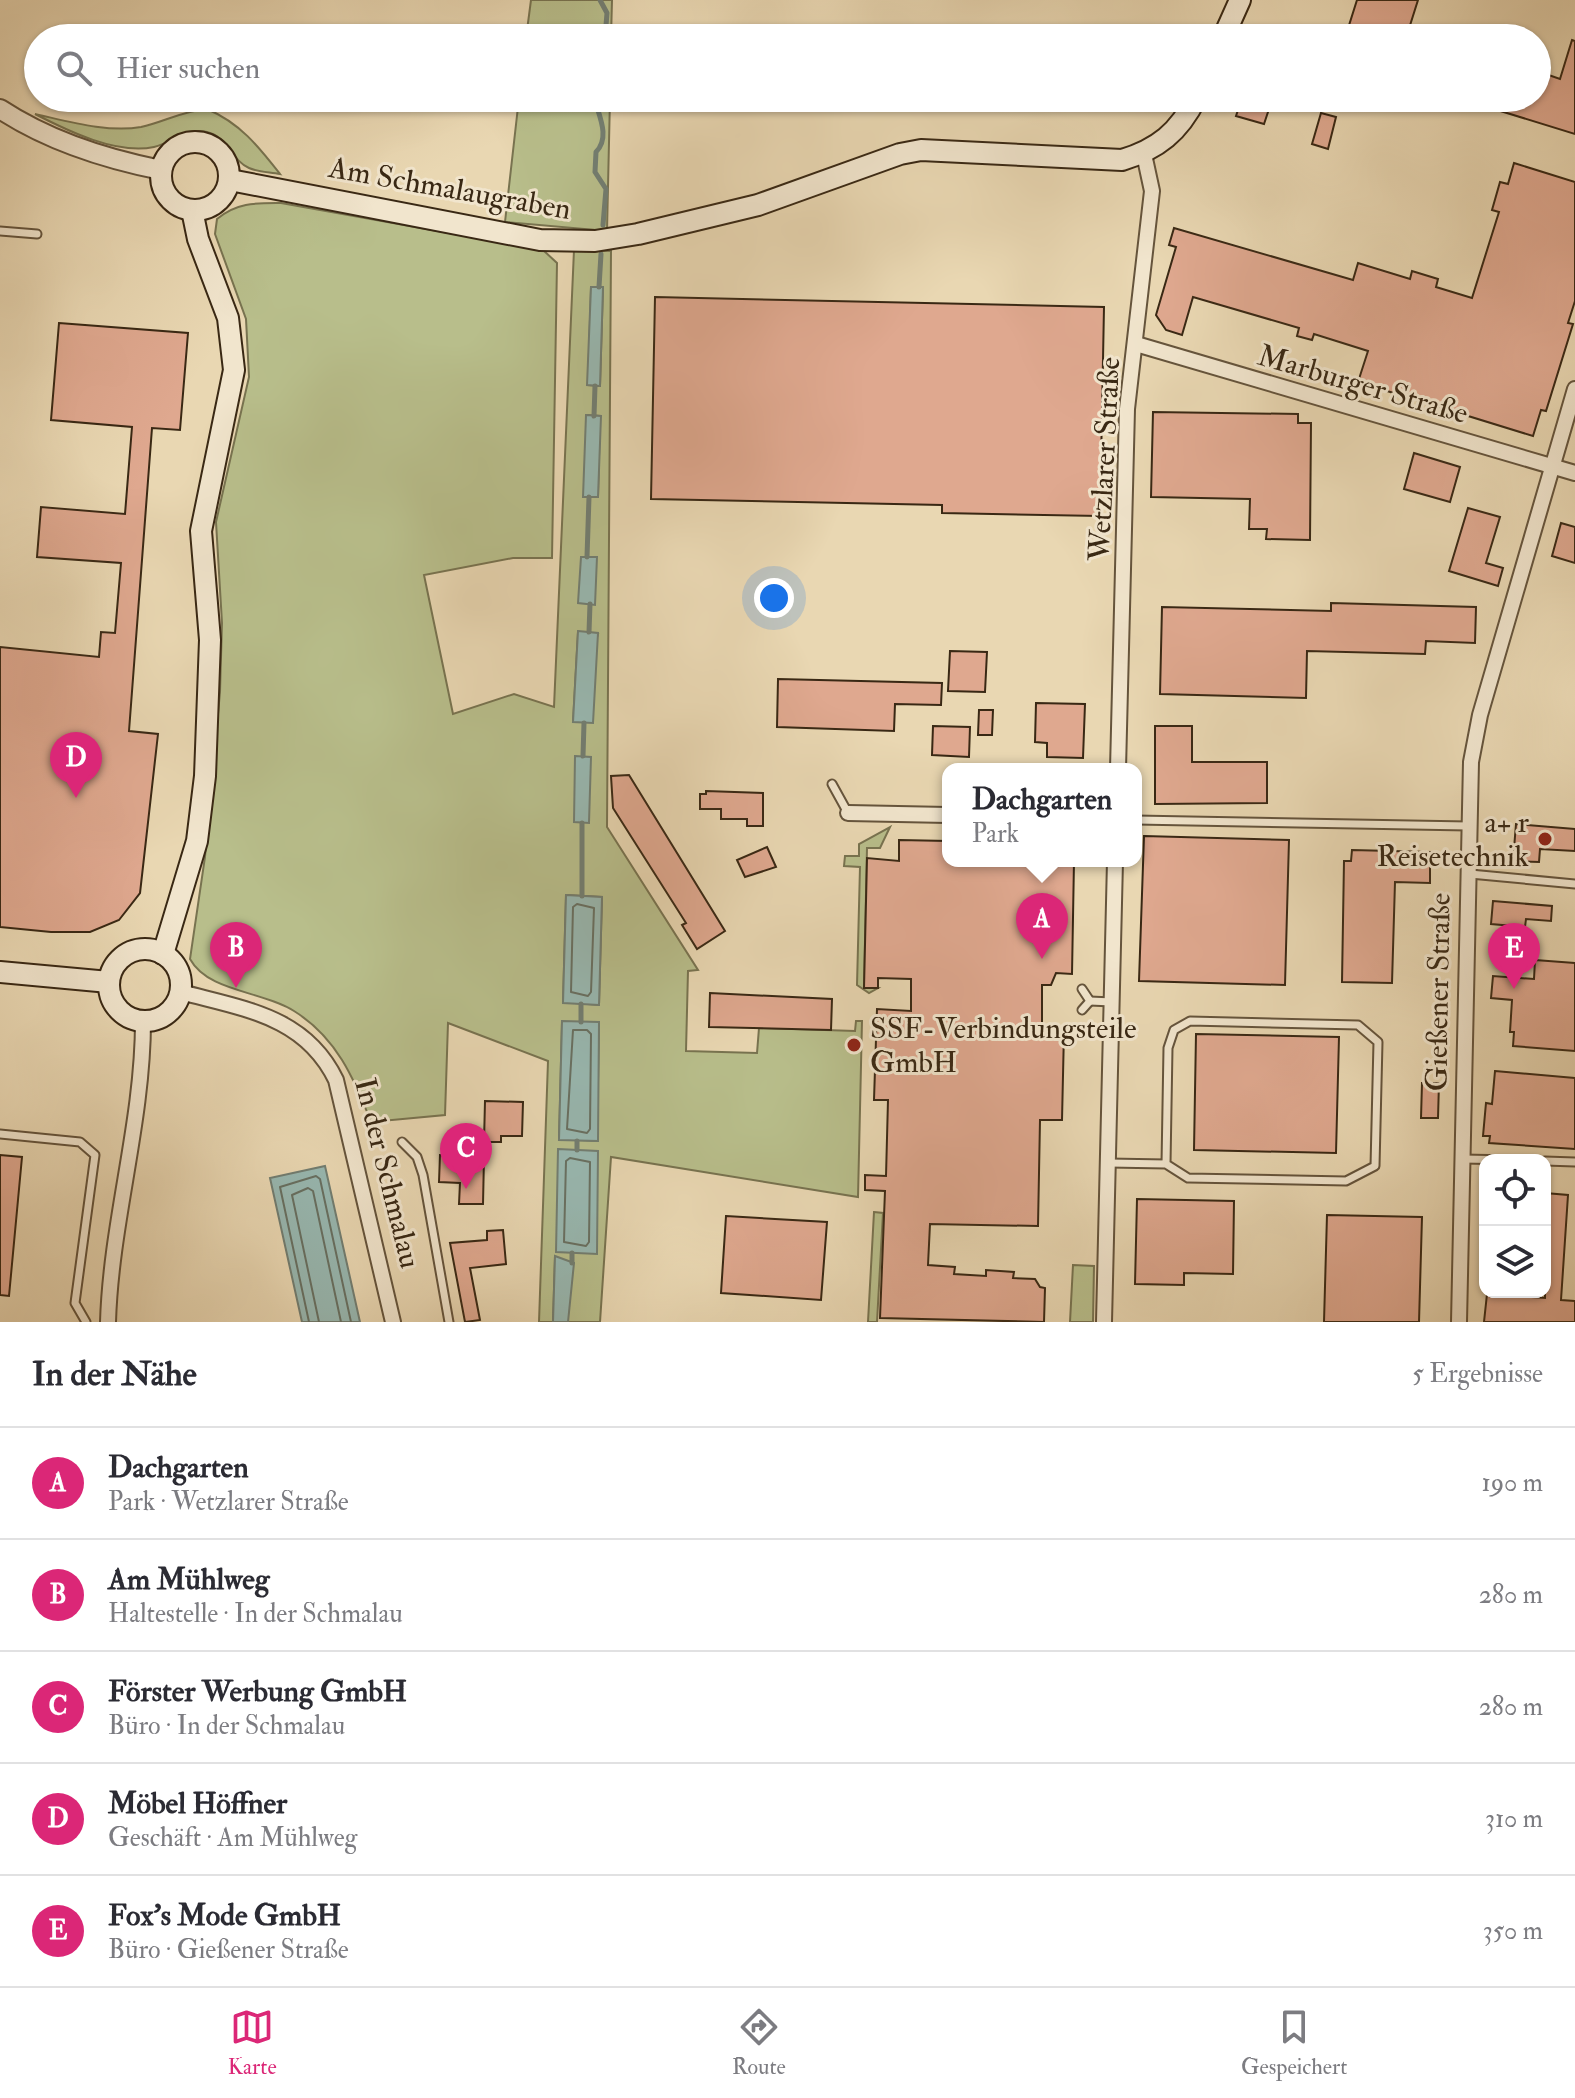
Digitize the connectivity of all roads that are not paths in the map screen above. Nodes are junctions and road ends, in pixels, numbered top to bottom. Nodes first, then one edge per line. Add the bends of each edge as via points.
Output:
1 (1240, 0) edge
2 (1229, 24) edge
3 (0, 109) edge
4 (1189, 112) edge
5 (1144, 154) junction
6 (161, 170) junction
7 (230, 180) junction
8 (192, 210) junction
9 (0, 231) edge
10 (37, 234) dead end
11 (1136, 344) junction
12 (1575, 389) edge
13 (1552, 466) junction
14 (1575, 473) edge
15 (1118, 763) edge
16 (832, 784) dead end
17 (848, 813) joint
18 (942, 815) edge
19 (1142, 820) edge
20 (1468, 826) junction
21 (1115, 867) edge
22 (1466, 873) junction
23 (1575, 884) edge
24 (163, 954) junction
25 (0, 972) edge
26 (109, 982) junction
27 (1082, 989) dead end
28 (181, 992) junction
29 (1090, 1001) junction
30 (1112, 1002) junction
31 (1082, 1010) dead end
32 (143, 1021) junction
33 (0, 1134) edge
34 (402, 1142) dead end
35 (1461, 1159) junction
36 (1479, 1159) edge
37 (1551, 1161) edge
38 (1575, 1162) edge
39 (1108, 1163) junction
40 (1166, 1164) junction
41 (86, 1322) edge
42 (108, 1322) edge
43 (393, 1322) edge
44 (449, 1322) edge
45 (1104, 1322) edge
46 (1459, 1322) edge

1 - 2 main road
3 - 6 street via 74,146
4 - 5 main road, Am Schmalaugraben via 1167,140
5 - 7 main road, Am Schmalaugraben via 1083,160 921,150 758,205 595,241 540,240
5 - 11 street, Wetzlarer Straße via 1152,191
6 - 7 main road via 172,150 206,143 224,157
6 - 8 main road via 168,197
7 - 8 main road via 221,199
8 - 24 main road via 228,318 234,370 201,531 210,640 200,815
9 - 10 lane
11 - 13 street, Marburger Straße
11 - 15 street, Wetzlarer Straße via 1127,409
12 - 13 street, Gießener Straße
13 - 14 street, Marburger Straße
13 - 20 street, Gießener Straße via 1480,715
16 - 17 lane
17 - 18 street
19 - 20 lane
20 - 22 street, Gießener Straße
21 - 30 street
22 - 23 lane
22 - 35 street, Gießener Straße
24 - 26 main road via 128,954
24 - 28 main road via 178,970
25 - 26 main road
26 - 32 main road via 114,1004
27 - 29 lane
28 - 32 main road via 163,1017
28 - 43 street, In der Schmalau via 272,1018 300,1032 326,1060 336,1080
29 - 30 lane
29 - 31 lane
30 - 39 street
32 - 42 street via 139,1095 109,1278
33 - 41 lane via 80,1142 95,1155 75,1303
34 - 44 lane via 417,1157 423,1175
35 - 36 lane
35 - 46 street, Gießener Straße
37 - 38 lane
39 - 40 lane
39 - 45 street
40 - 40 lane via 1168,1048 1174,1030 1190,1021 1358,1025 1378,1042 1375,1166 1346,1181 1188,1178

